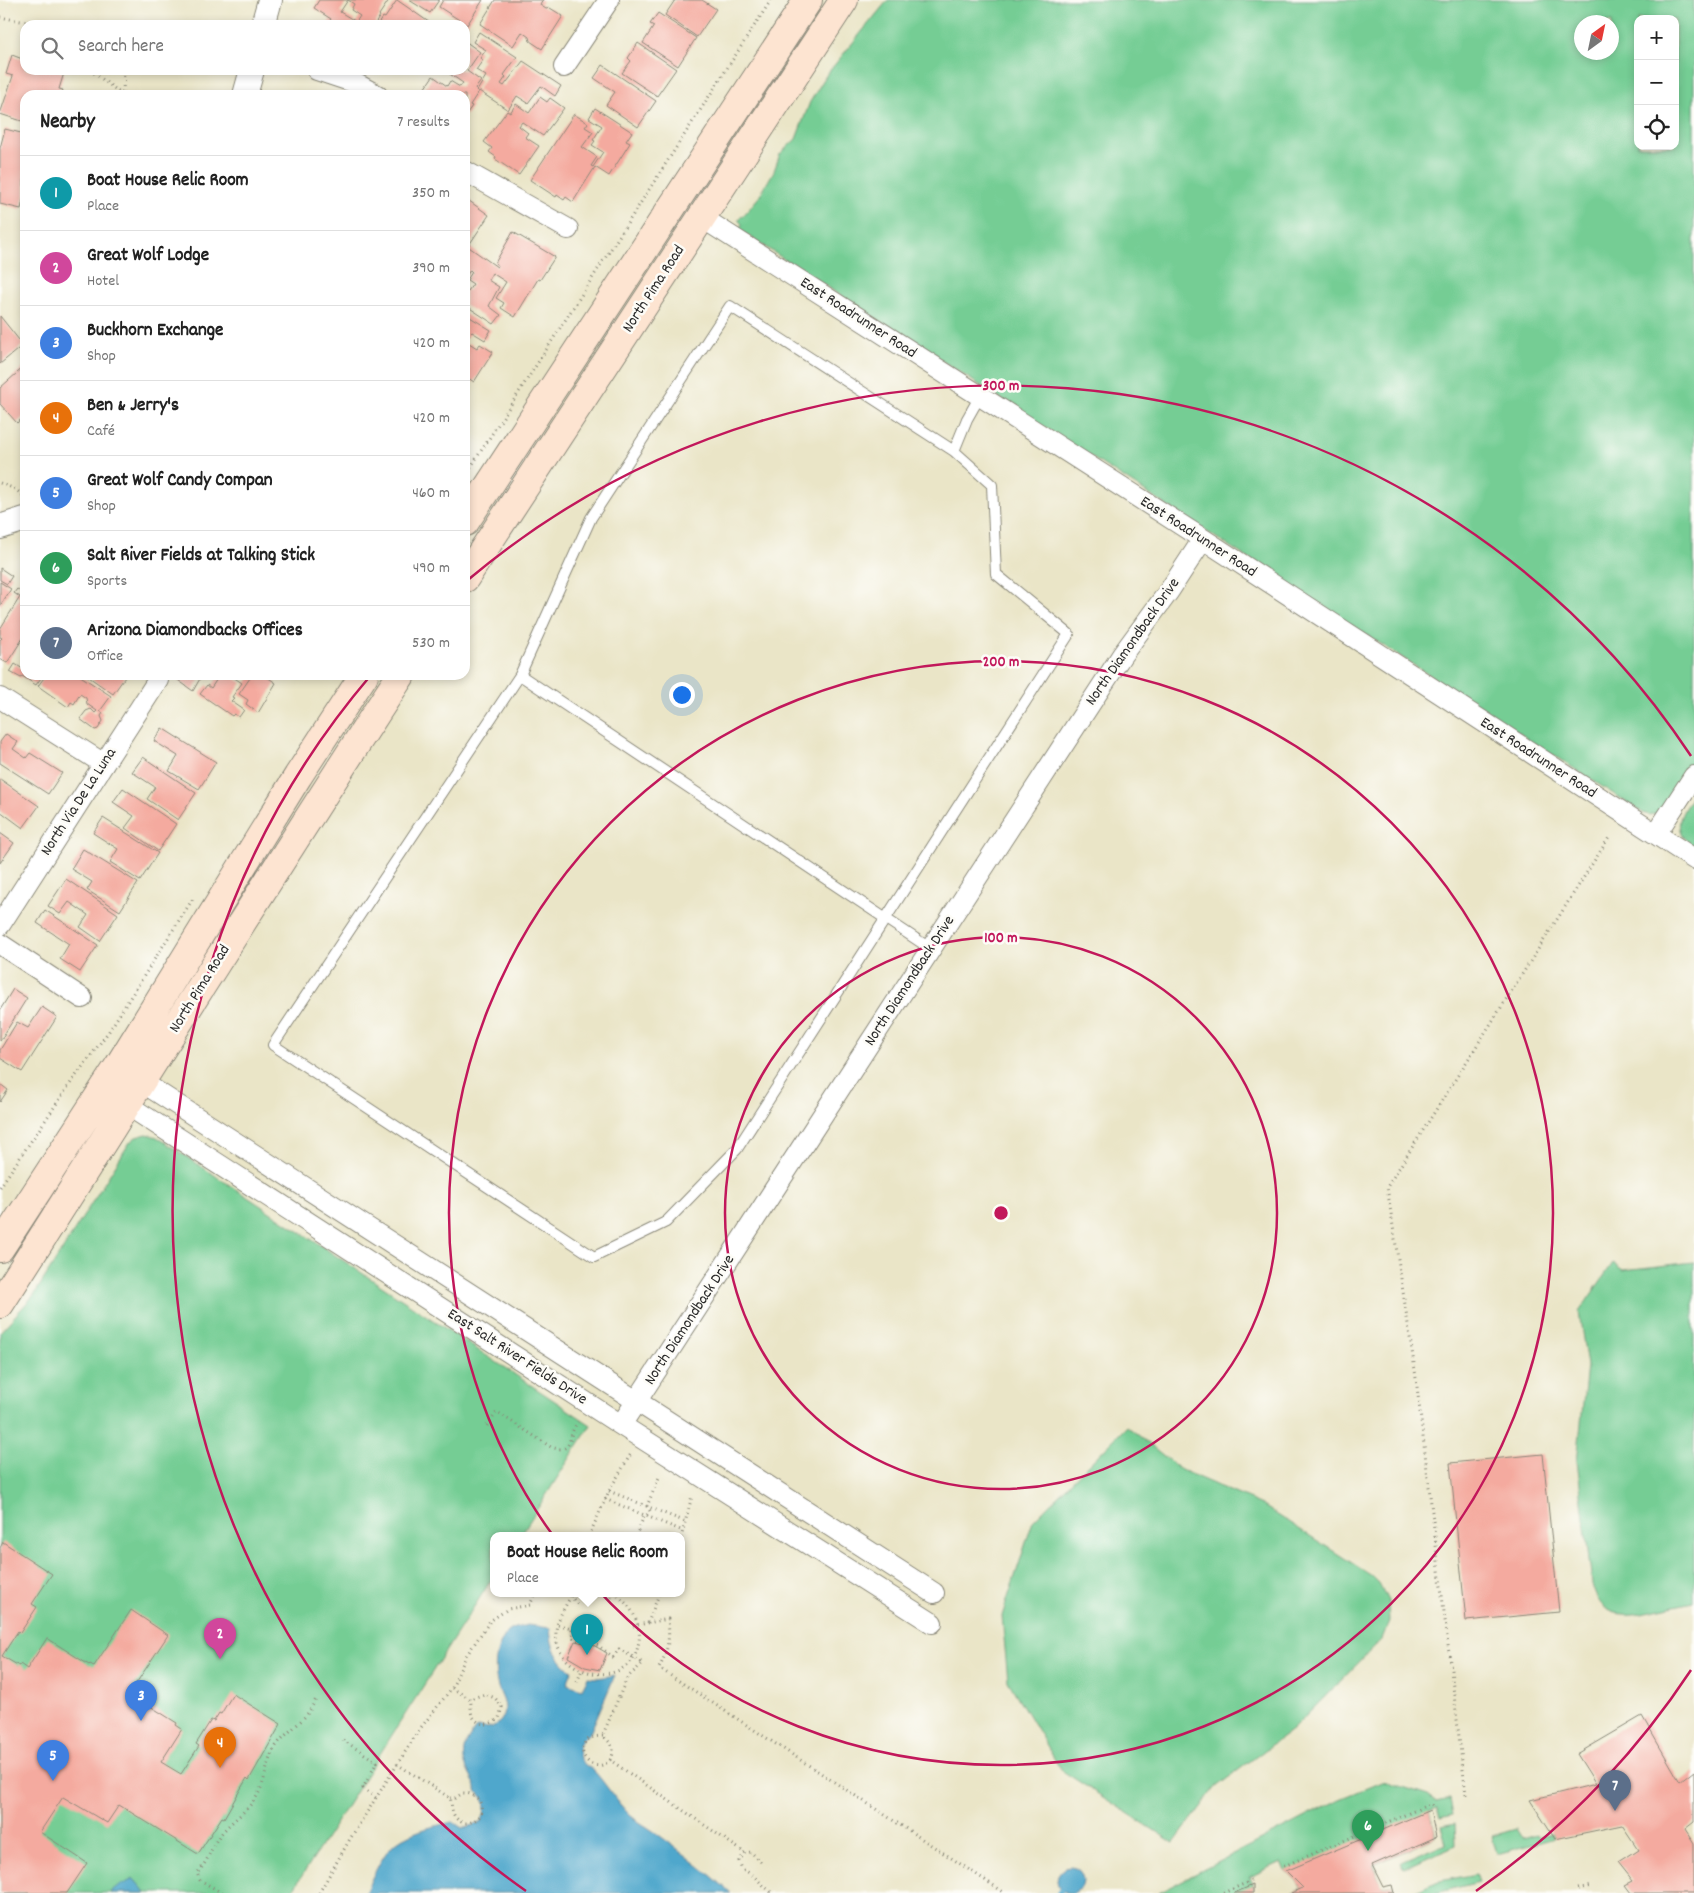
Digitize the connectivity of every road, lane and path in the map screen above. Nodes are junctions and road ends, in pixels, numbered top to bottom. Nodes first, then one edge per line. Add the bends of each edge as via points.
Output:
1 (270, 0) edge
2 (609, 0) edge
3 (771, 0) edge
4 (808, 0) edge
5 (844, 0) edge
6 (0, 17) edge
7 (265, 20) edge
8 (20, 21) edge
9 (564, 67) dead end
10 (97, 75) edge
11 (124, 75) edge
12 (251, 75) edge
13 (332, 75) edge
14 (118, 90) edge
15 (123, 90) edge
16 (246, 90) edge
17 (368, 90) edge
18 (470, 173) edge
19 (701, 217) junction
20 (568, 229) dead end
21 (980, 396) junction
22 (954, 451) junction
23 (470, 468) edge
24 (0, 483) edge
25 (20, 493) edge
26 (470, 514) edge
27 (20, 520) edge
28 (0, 527) edge
29 (1203, 539) junction
30 (470, 570) edge
31 (520, 675) junction
32 (158, 680) dead end
33 (361, 680) edge
34 (399, 680) edge
35 (0, 698) edge
36 (104, 764) junction
37 (1694, 776) edge
38 (1656, 834) junction
39 (1610, 836) dead end
40 (1694, 859) edge
41 (198, 891) dead end
42 (885, 918) junction
43 (0, 925) edge
44 (0, 944) edge
45 (931, 949) junction
46 (82, 998) dead end
47 (118, 1067) junction
48 (103, 1090) junction
49 (135, 1094) junction
50 (0, 1187) edge
51 (0, 1248) edge
52 (0, 1304) edge
53 (637, 1401) junction
54 (578, 1422) dead end
55 (622, 1425) junction
56 (487, 1426) dead end
57 (630, 1456) dead end
58 (660, 1475) dead end
59 (609, 1491) junction
60 (692, 1496) dead end
61 (605, 1499) junction
62 (647, 1506) junction
63 (644, 1516) junction
64 (686, 1522) junction
65 (683, 1531) joint
66 (591, 1532) edge
67 (638, 1532) edge
68 (934, 1592) dead end
69 (534, 1597) edge
70 (569, 1597) edge
71 (571, 1597) edge
72 (616, 1597) edge
73 (658, 1597) edge
74 (576, 1604) dead end
75 (648, 1623) junction
76 (932, 1623) dead end
77 (558, 1625) junction
78 (638, 1625) junction
79 (633, 1626) dead end
80 (634, 1658) junction
81 (582, 1670) junction
82 (577, 1682) dead end
83 (452, 1688) junction
84 (317, 1697) dead end
85 (470, 1699) junction
86 (603, 1736) junction
87 (343, 1740) dead end
88 (610, 1760) junction
89 (397, 1764) junction
90 (1466, 1795) dead end
91 (376, 1798) junction
92 (450, 1798) junction
93 (1435, 1808) dead end
94 (744, 1853) junction
95 (761, 1862) dead end
96 (1284, 1866) dead end
97 (1251, 1881) dead end
98 (1591, 1886) dead end
99 (1578, 1889) dead end
100 (222, 1893) edge
101 (319, 1893) edge
102 (772, 1893) edge
103 (1005, 1893) edge
104 (1223, 1893) edge

1 - 7 street
2 - 9 street
3 - 23 path
4 - 26 main road, North Pima Road
5 - 19 main road, North Pima Road
6 - 8 path
10 - 14 path
11 - 15 path
12 - 16 street
13 - 17 street
18 - 20 street
19 - 21 street, East Roadrunner Road
19 - 30 main road, North Pima Road
21 - 22 lane
21 - 29 street, East Roadrunner Road
22 - 31 lane via 730,306 591,518
22 - 42 lane via 992,486 996,574 1069,634
24 - 25 path
27 - 28 street
29 - 38 street, East Roadrunner Road
29 - 45 street, North Diamondback Drive via 1122,655
31 - 42 lane
31 - 42 lane via 273,1046 594,1257 666,1222 737,1149
32 - 36 street, North Via De La Luna
33 - 47 main road, North Pima Road
34 - 49 main road, North Pima Road via 297,835
35 - 36 street
36 - 43 street, North Via De La Luna
37 - 38 street
38 - 40 street, East Roadrunner Road
39 - 90 path via 1388,1187 1415,1370
41 - 50 path via 109,1031
42 - 45 lane
44 - 46 street
45 - 53 street, North Diamondback Drive
47 - 48 main road, North Pima Road
47 - 49 street, East Salt River Fields Drive
48 - 49 street, East Salt River Fields Drive
48 - 51 main road, North Pima Road
49 - 52 main road, North Pima Road
49 - 53 street, East Salt River Fields Drive
49 - 55 street, East Salt River Fields Drive
53 - 55 street, North Diamondback Drive
53 - 68 street, East Salt River Fields Drive
54 - 56 path via 571,1429 569,1444 559,1450 497,1412
55 - 76 street, East Salt River Fields Drive
57 - 59 path
58 - 62 path
59 - 61 path
59 - 62 path
60 - 64 path
61 - 63 path
61 - 66 path
62 - 63 path via 641,1511
62 - 63 path via 650,1511
62 - 64 path
63 - 65 path
63 - 67 path
64 - 65 path
69 - 83 path via 530,1605 508,1609 490,1621 466,1656
70 - 77 path
71 - 74 path
72 - 78 path via 632,1610
73 - 75 path
75 - 78 path
75 - 103 path via 668,1619 670,1636 659,1668
77 - 80 path via 572,1628 572,1638 599,1646 613,1657 619,1649
77 - 81 path via 557,1642 563,1656
78 - 79 path
78 - 80 path via 640,1635
80 - 81 path via 620,1670 602,1674
80 - 86 path via 643,1663 627,1678
81 - 82 path
83 - 85 path
83 - 89 path
84 - 100 path via 307,1714 273,1752 262,1788 255,1799 221,1833 206,1864 197,1873 200,1880
85 - 85 path via 473,1718 485,1725 499,1718 502,1706 495,1698 485,1694
86 - 88 path via 613,1748
86 - 88 path via 589,1738 582,1752 584,1758 593,1764 600,1765
87 - 91 path via 377,1762 363,1784 363,1788
88 - 94 path
89 - 91 path
89 - 92 path
91 - 101 path
92 - 92 path via 453,1813 460,1822 467,1824 481,1815 482,1806 475,1796 462,1792
93 - 96 path via 1428,1805
94 - 95 path via 752,1852
94 - 102 path via 739,1861 742,1869
97 - 104 path
98 - 99 path

